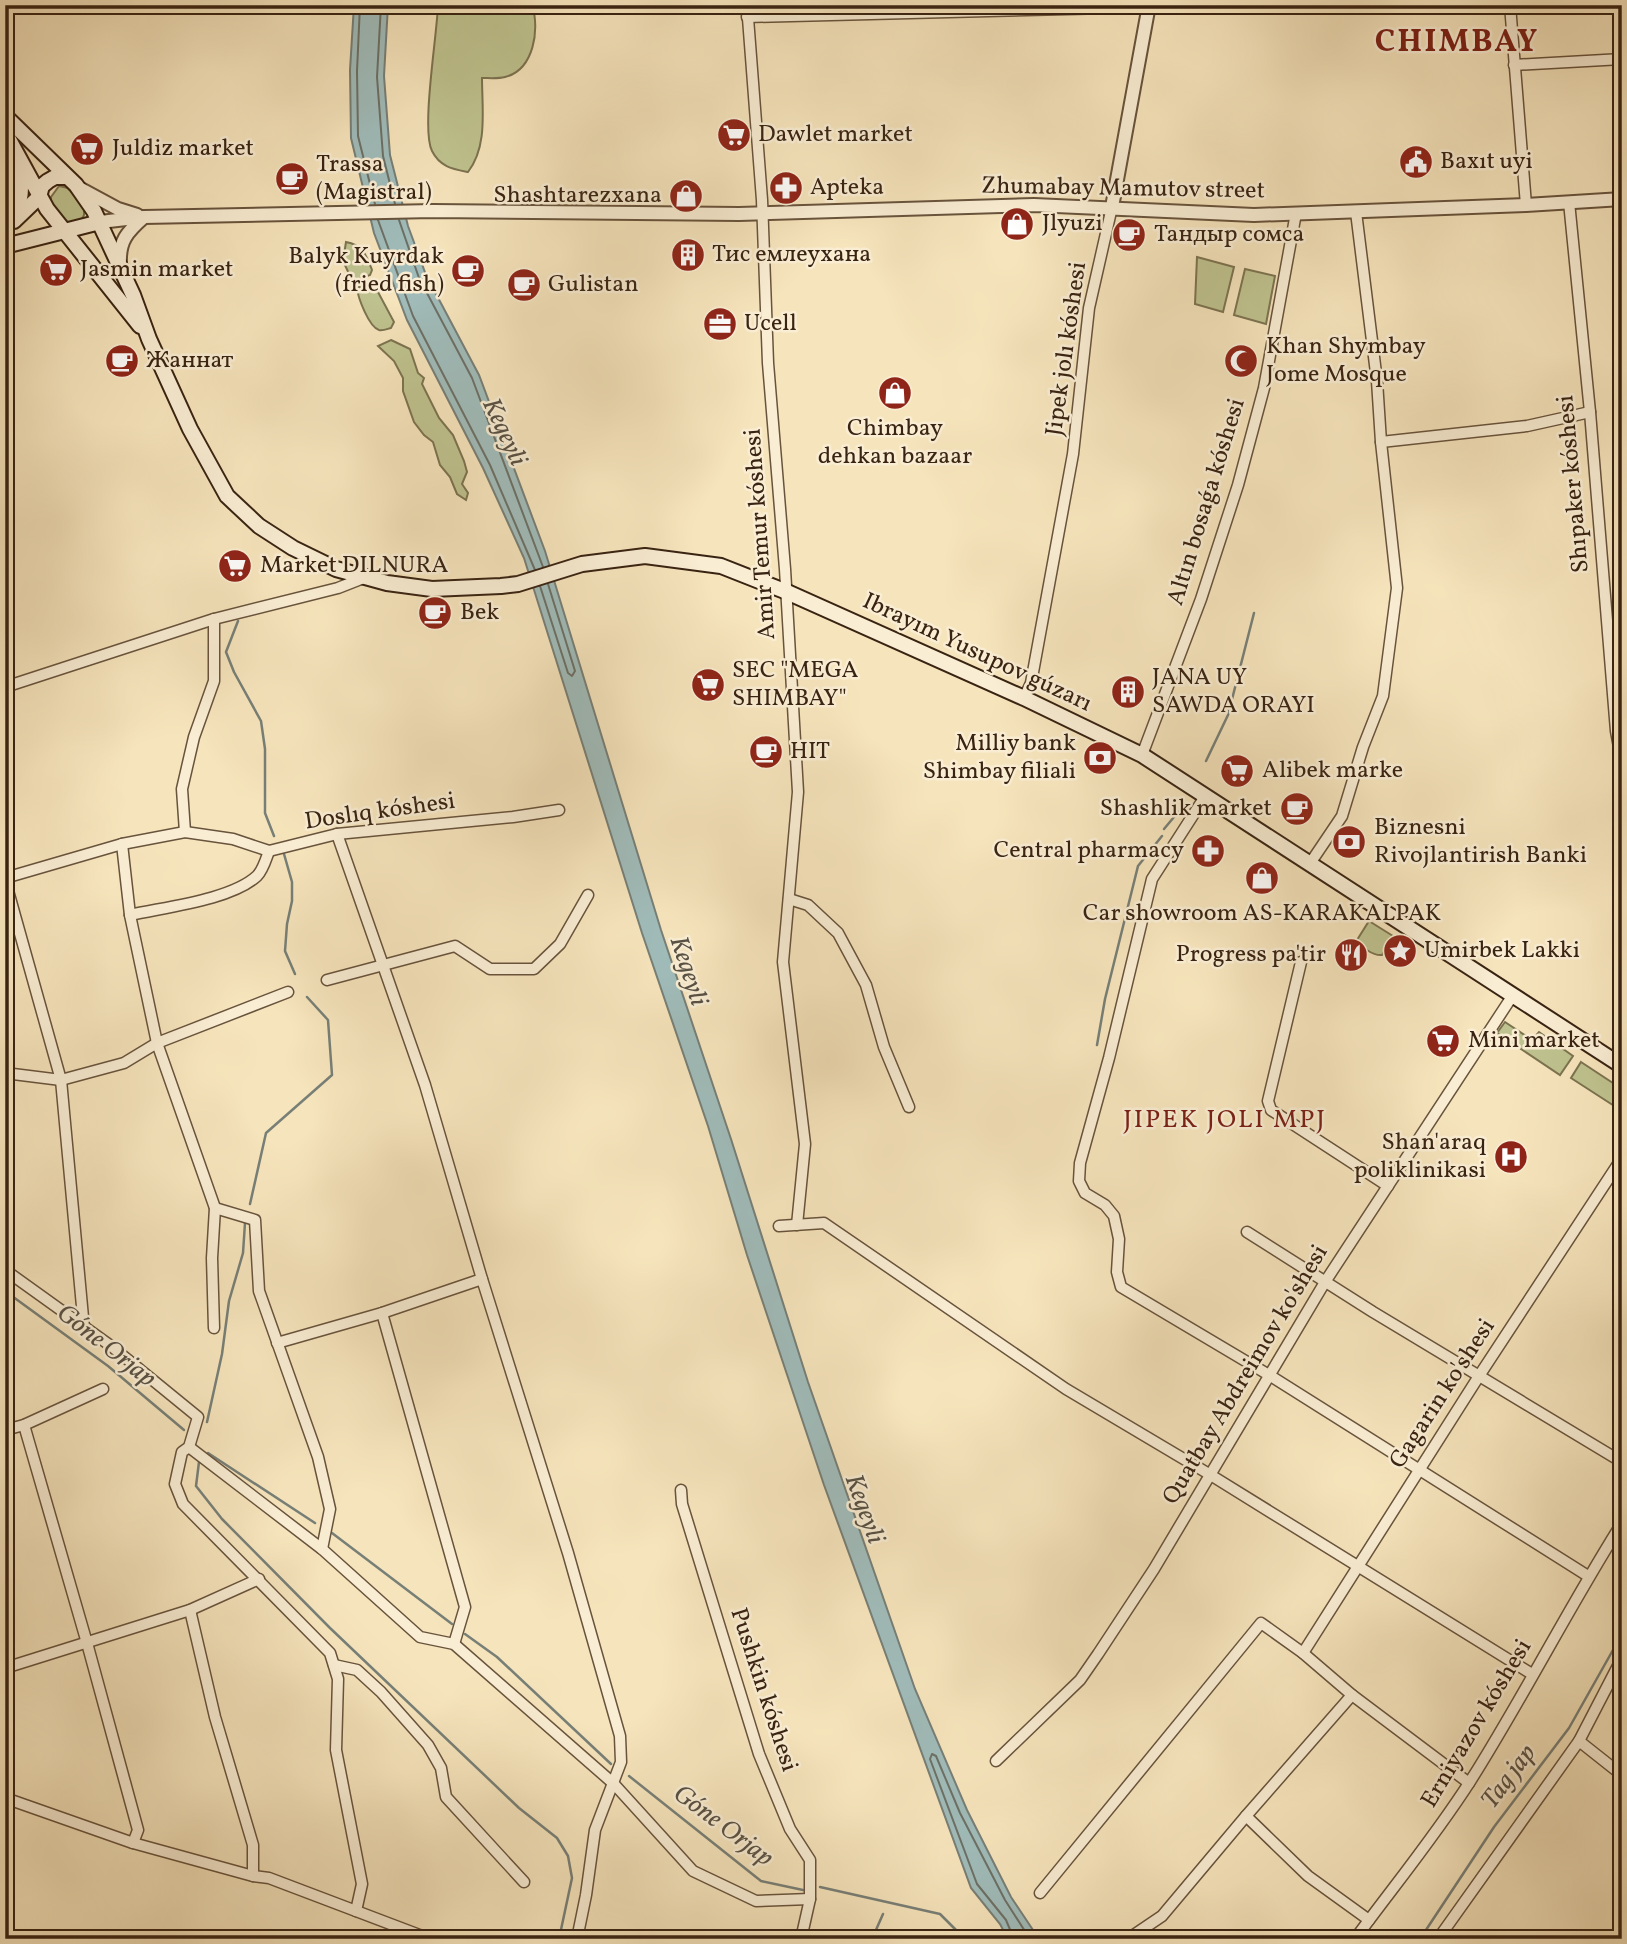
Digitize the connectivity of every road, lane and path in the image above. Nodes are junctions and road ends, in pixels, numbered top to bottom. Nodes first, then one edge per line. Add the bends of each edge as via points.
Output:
1 (747, 5) edge
2 (1510, 5) edge
3 (1149, 6) edge
4 (747, 17) junction
5 (1622, 59) edge
6 (1514, 65) junction
7 (5, 116) edge
8 (5, 132) edge
9 (14, 148) junction
10 (71, 181) junction
11 (39, 197) junction
12 (1622, 199) edge
13 (1569, 202) junction
14 (1526, 205) junction
15 (1112, 207) junction
16 (1356, 212) junction
17 (1296, 213) junction
18 (762, 214) junction
19 (144, 217) junction
20 (100, 222) junction
21 (5, 229) edge
22 (66, 231) junction
23 (5, 246) edge
24 (120, 266) junction
25 (149, 338) junction
26 (1590, 412) junction
27 (1381, 442) junction
28 (366, 577) junction
29 (787, 592) junction
30 (214, 619) junction
31 (5, 687) edge
32 (1024, 698) junction
33 (1142, 755) junction
34 (1622, 763) edge
35 (1206, 795) junction
36 (559, 810) dead end
37 (185, 832) junction
38 (337, 834) junction
39 (122, 844) junction
40 (269, 851) junction
41 (1311, 862) junction
42 (5, 879) edge
43 (588, 895) dead end
44 (789, 899) junction
45 (130, 915) junction
46 (1301, 962) dead end
47 (383, 964) junction
48 (327, 980) dead end
49 (288, 992) dead end
50 (1513, 995) junction
51 (157, 1043) junction
52 (1622, 1066) edge
53 (5, 1073) edge
54 (61, 1080) junction
55 (909, 1107) dead end
56 (1622, 1158) edge
57 (1388, 1186) junction
58 (215, 1208) junction
59 (797, 1225) junction
60 (779, 1226) dead end
61 (1247, 1232) dead end
62 (5, 1270) edge
63 (482, 1279) junction
64 (1325, 1282) junction
65 (382, 1313) junction
66 (84, 1328) junction
67 (214, 1328) dead end
68 (277, 1343) junction
69 (1269, 1375) junction
70 (1479, 1376) junction
71 (103, 1389) dead end
72 (24, 1425) junction
73 (5, 1430) edge
74 (190, 1447) junction
75 (1622, 1462) edge
76 (1420, 1469) junction
77 (1209, 1474) junction
78 (681, 1490) dead end
79 (1622, 1522) edge
80 (322, 1549) junction
81 (1358, 1567) junction
82 (1588, 1576) junction
83 (258, 1579) junction
84 (190, 1610) junction
85 (87, 1643) junction
86 (454, 1644) junction
87 (1303, 1653) junction
88 (1622, 1658) edge
89 (334, 1665) junction
90 (5, 1668) edge
91 (1532, 1674) junction
92 (1352, 1695) junction
93 (1579, 1741) junction
94 (996, 1761) dead end
95 (1622, 1775) edge
96 (1469, 1783) junction
97 (614, 1784) junction
98 (5, 1798) edge
99 (1246, 1816) junction
100 (133, 1843) junction
101 (253, 1876) junction
102 (524, 1882) dead end
103 (1040, 1893) dead end
104 (810, 1899) junction
105 (356, 1912) junction
106 (1369, 1920) junction
107 (430, 1939) edge
108 (577, 1939) edge
109 (801, 1939) edge
110 (1128, 1939) edge
111 (1355, 1939) edge
112 (1438, 1939) edge

1 - 4 street, Amir Temur kóshesi
2 - 6 street
3 - 4 street
3 - 15 street, Jipek jolı kóshesi
4 - 18 street, Amir Temur kóshesi
5 - 6 street
6 - 14 street
7 - 10 main road
8 - 9 main road
9 - 11 main road
9 - 21 main road via 21,197
10 - 11 main road via 55,177 42,186
10 - 19 street via 118,209
10 - 20 main road
11 - 21 main road
11 - 22 main road
12 - 13 street, Zhumabay Mamutov street
13 - 14 street, Zhumabay Mamutov street
13 - 26 street, Shıpaker kóshesi
14 - 16 street, Zhumabay Mamutov street
15 - 17 street, Zhumabay Mamutov street
15 - 18 street, Zhumabay Mamutov street via 1034,205
15 - 32 street, Jipek jolı kóshesi via 1089,308 1073,454 1031,683
16 - 17 street, Zhumabay Mamutov street
16 - 27 street
17 - 33 street, Altın bosaǵa kóshesi via 1264,388 1238,485
18 - 19 street, Zhumabay Mamutov street via 433,211
18 - 29 street, Amir Temur kóshesi via 768,363
19 - 20 street, Zhumabay Mamutov street
19 - 24 street via 122,239
20 - 22 main road
20 - 24 main road
22 - 23 main road
22 - 25 main road
24 - 25 main road
25 - 28 main road, Ibrayım Yusupov gúzarı via 198,446 227,496 259,526 293,548 336,569
26 - 27 street via 1527,426
26 - 34 street, Shıpaker kóshesi
27 - 41 street via 1397,588 1383,696 1342,816
28 - 29 main road, Ibrayım Yusupov gúzarı via 432,589 518,584 564,569 622,558 660,557 721,566
28 - 30 street
29 - 32 main road, Ibrayım Yusupov gúzarı
29 - 44 street, Amir Temur kóshesi via 798,792
30 - 31 street
30 - 37 street via 214,681 182,789
32 - 33 main road, Ibrayım Yusupov gúzarı
33 - 35 main road, Ibrayım Yusupov gúzarı
35 - 41 main road, Ibrayım Yusupov gúzarı
35 - 69 street via 1152,878 1079,1181 1085,1193 1114,1216 1121,1287
36 - 38 street, Doslıq kóshesi
37 - 39 street
37 - 40 street via 233,839
38 - 40 street, Doslıq kóshesi
38 - 47 street
39 - 42 street
39 - 45 street
40 - 45 street via 260,874 242,887
41 - 50 main road, Ibrayım Yusupov gúzarı
42 - 54 street
43 - 47 street via 560,944 534,970 491,968 455,946
44 - 55 street via 808,905 838,933 866,985 884,1047
44 - 59 street, Amir Temur kóshesi via 783,962 805,1144
45 - 51 street
46 - 57 street via 1268,1101 1271,1110
47 - 48 street
47 - 63 street via 425,1085
49 - 51 street
50 - 52 main road, Ibrayım Yusupov gúzarı
50 - 57 street, Quatbay Abdreimov ko'shesi
51 - 54 street via 124,1063
51 - 58 street
53 - 54 street
54 - 66 street
56 - 70 street, Gagarin ko'shesi
57 - 64 street, Quatbay Abdreimov ko'shesi
58 - 67 street
58 - 68 street via 255,1220 259,1291
59 - 60 street
59 - 77 street via 824,1223 1066,1389
61 - 64 street
62 - 66 street
63 - 65 street
63 - 97 street via 620,1736 621,1762
64 - 69 street, Quatbay Abdreimov ko'shesi
64 - 70 street
65 - 68 street
65 - 86 street via 465,1607
66 - 74 street via 198,1417
68 - 80 street via 318,1457 330,1509
69 - 76 street
69 - 77 street, Quatbay Abdreimov ko'shesi
70 - 75 street
70 - 76 street, Gagarin ko'shesi
71 - 72 street
72 - 73 street
72 - 85 street
74 - 80 street
74 - 83 street via 182,1452 175,1484 183,1504
76 - 81 street, Gagarin ko'shesi
76 - 82 street
77 - 81 street
77 - 94 street, Quatbay Abdreimov ko'shesi via 1154,1569 1080,1680
78 - 104 street, Pushkin kóshesi via 759,1754 790,1829 810,1860
79 - 82 street, Erniyazov kóshesi
80 - 86 street via 420,1637
81 - 87 street, Gagarin ko'shesi
81 - 91 street
82 - 91 street, Erniyazov kóshesi
83 - 84 street
83 - 89 street via 330,1653
84 - 85 street
84 - 101 street via 215,1717 253,1845
85 - 90 street
85 - 100 street via 138,1830
86 - 97 street
87 - 92 street
87 - 103 street via 1261,1623
88 - 93 street
89 - 102 street via 357,1670 428,1745 441,1768 446,1797
89 - 105 street via 338,1679 336,1750 362,1884
91 - 96 street, Erniyazov kóshesi
92 - 96 street
92 - 99 street
93 - 95 street
93 - 112 street
96 - 106 street, Erniyazov kóshesi
97 - 104 street via 693,1871 756,1901
97 - 108 street via 595,1830
98 - 100 street
99 - 106 street via 1308,1876
99 - 110 street via 1162,1916
100 - 101 street
101 - 105 street
104 - 109 street, Pushkin kóshesi
105 - 107 street
106 - 111 street, Erniyazov kóshesi

